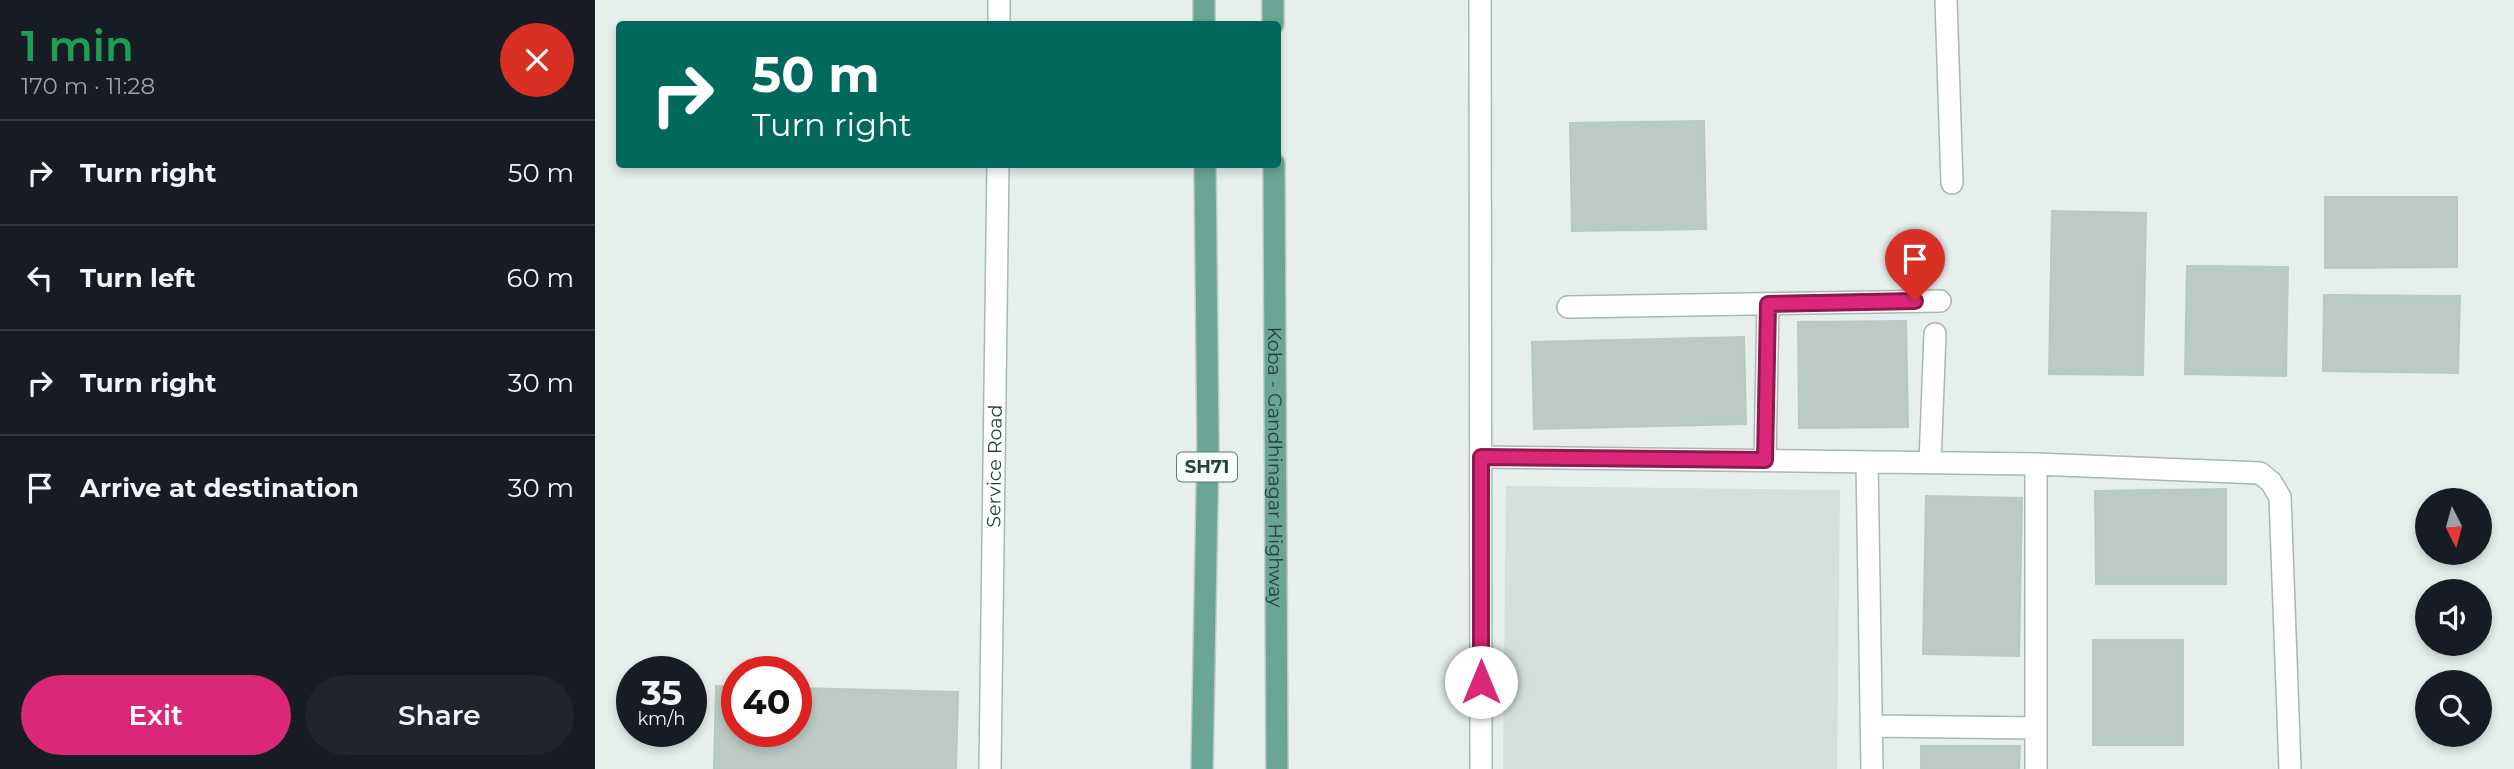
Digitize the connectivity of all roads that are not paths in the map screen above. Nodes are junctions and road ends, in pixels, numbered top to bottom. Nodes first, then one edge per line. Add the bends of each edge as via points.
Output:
1 (999, 0) edge
2 (1203, 0) edge
3 (1273, 0) edge
4 (1480, 0) edge
5 (1946, 0) edge
6 (999, 21) edge
7 (1204, 21) edge
8 (1273, 21) edge
9 (997, 168) edge
10 (1205, 168) edge
11 (1274, 168) edge
12 (1952, 183) dead end
13 (1940, 301) dead end
14 (1768, 304) junction
15 (1567, 307) dead end
16 (1935, 334) dead end
17 (1481, 457) junction
18 (1765, 460) junction
19 (1867, 462) junction
20 (1930, 463) junction
21 (2036, 464) junction
22 (1872, 726) junction
23 (2036, 728) junction
24 (991, 769) edge
25 (1202, 769) edge
26 (1277, 769) edge
27 (1481, 769) edge
28 (1872, 769) edge
29 (2036, 769) edge
30 (2290, 769) edge

1 - 6 street
2 - 7 main road
3 - 8 main road
4 - 17 street
5 - 12 street
9 - 24 street, Service Road
10 - 25 main road, SH71
11 - 26 main road, Koba - Gandhinagar Highway
13 - 14 street
14 - 15 street
14 - 18 street
16 - 20 street
17 - 18 street
17 - 27 street
18 - 19 street
19 - 20 street
19 - 22 street
20 - 21 street
21 - 23 street
21 - 30 street via 2246,470 2271,482 2280,497
22 - 23 street
22 - 28 street
23 - 29 street

